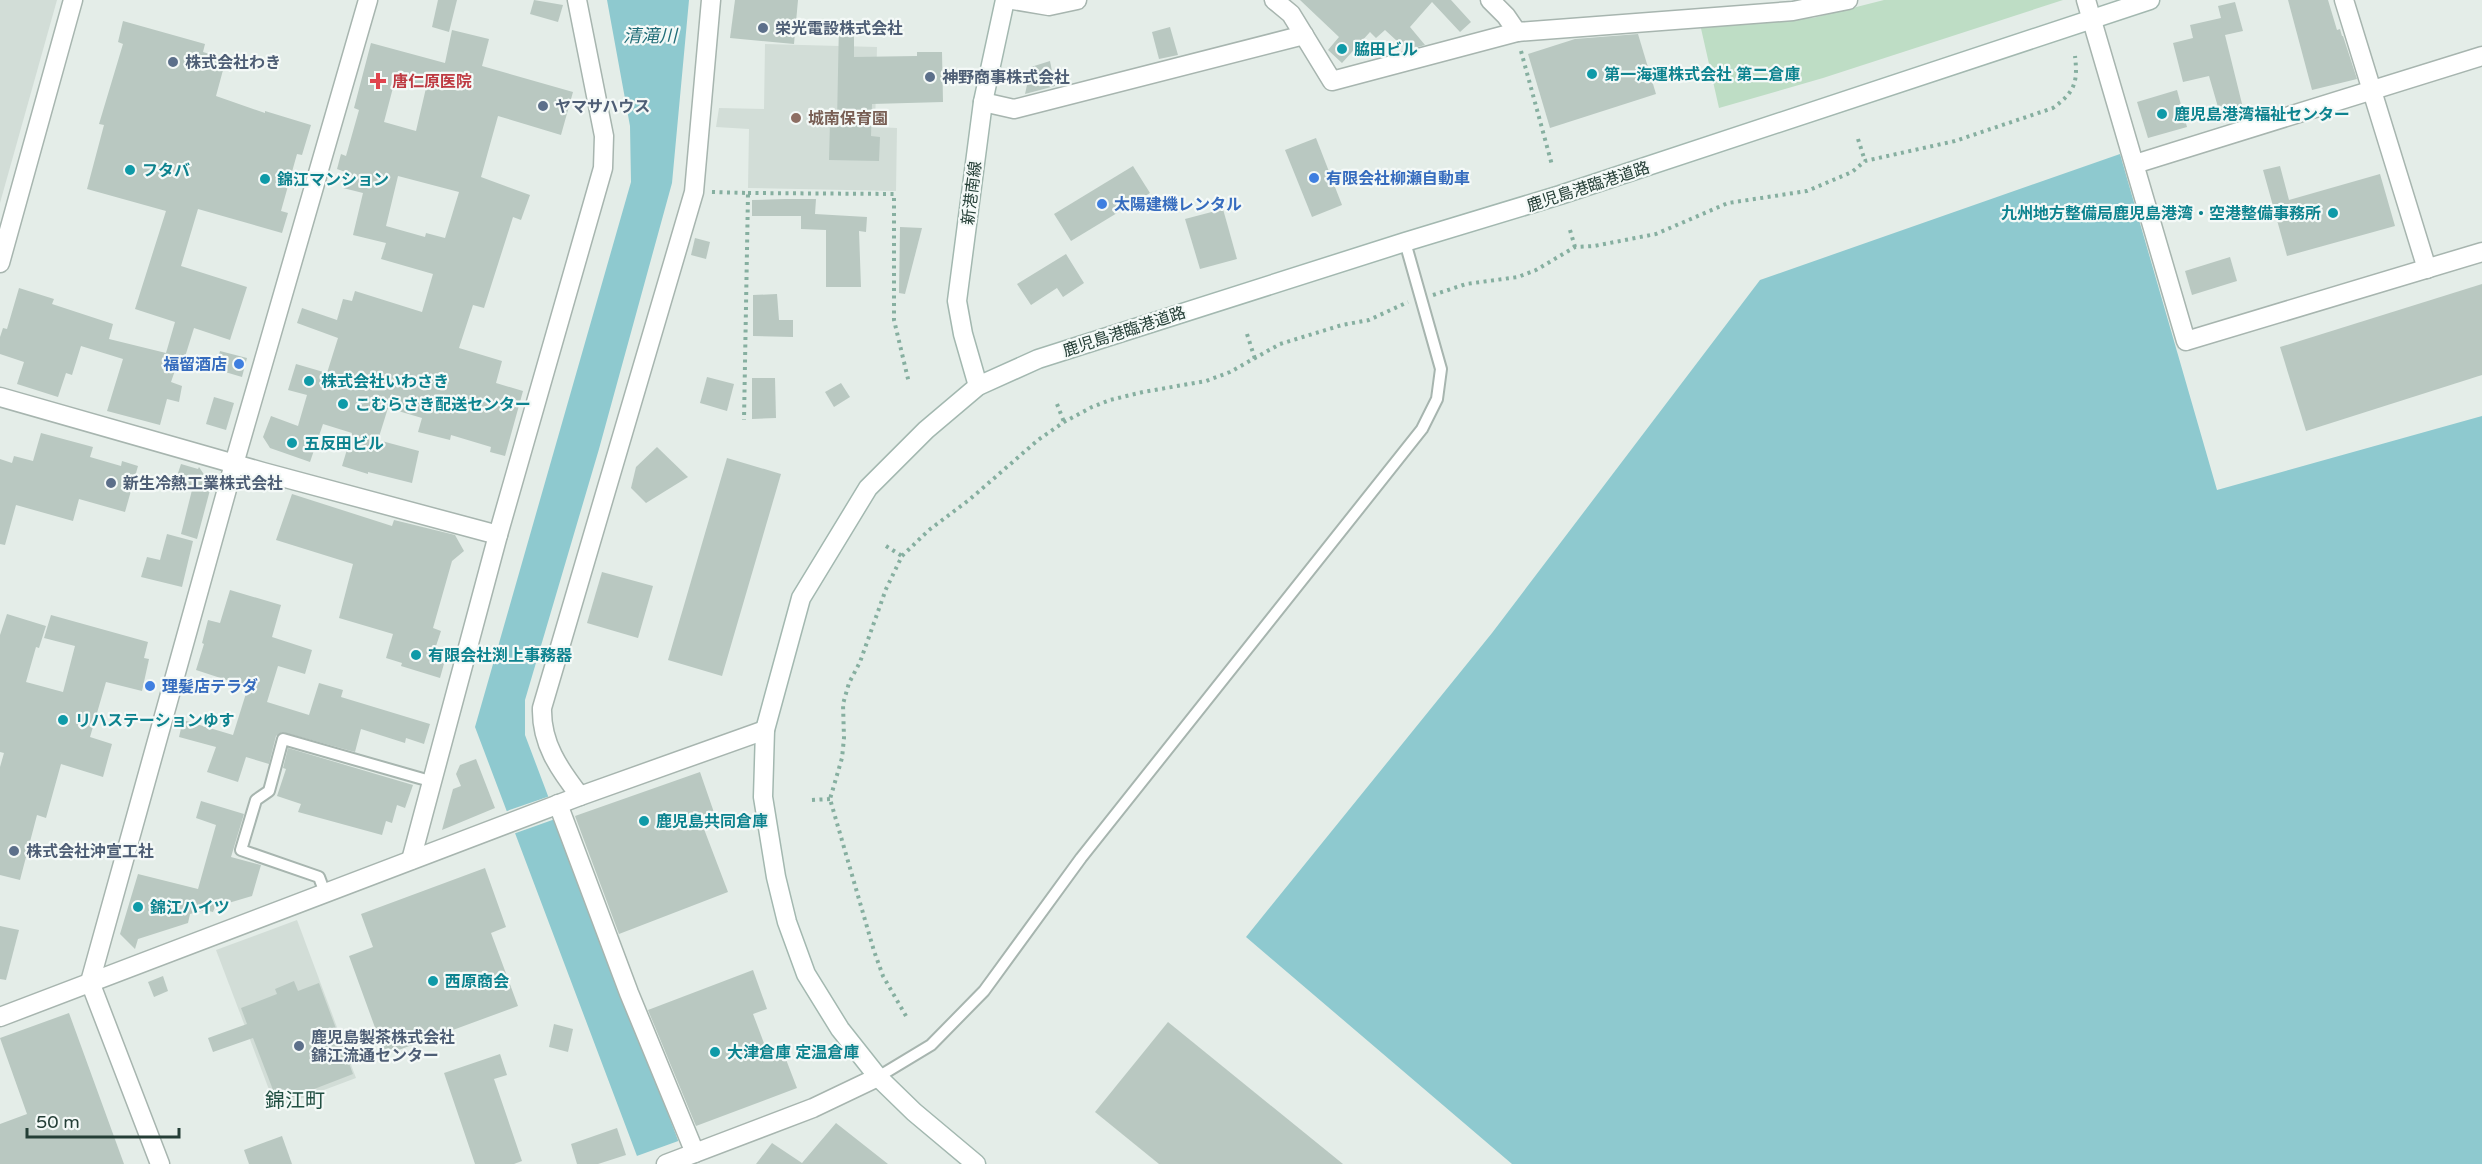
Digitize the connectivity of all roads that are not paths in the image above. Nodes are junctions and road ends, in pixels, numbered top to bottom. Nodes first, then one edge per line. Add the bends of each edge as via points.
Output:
1 (72, 0) edge
2 (368, 0) edge
3 (577, 0) edge
4 (711, 0) edge
5 (1005, 0) edge
6 (1013, 0) edge
7 (1077, 0) edge
8 (1274, 0) edge
9 (1490, 0) edge
10 (1848, 0) edge
11 (2086, 0) edge
12 (2150, 0) edge
13 (2344, 0) edge
14 (2091, 18) junction
15 (1517, 32) junction
16 (1304, 35) junction
17 (2482, 56) edge
18 (2371, 90) junction
19 (983, 102) junction
20 (2135, 164) junction
21 (1405, 242) junction
22 (2482, 252) edge
23 (0, 263) edge
24 (2427, 269) junction
25 (978, 386) junction
26 (0, 397) edge
27 (234, 464) junction
28 (498, 535) junction
29 (765, 730) junction
30 (430, 782) junction
31 (580, 796) junction
32 (558, 804) junction
33 (411, 860) junction
34 (325, 892) junction
35 (90, 982) junction
36 (0, 1017) edge
37 (878, 1077) junction
38 (694, 1153) junction
39 (160, 1164) edge
40 (666, 1164) edge
41 (976, 1164) edge

1 - 23 street
2 - 27 street
3 - 28 street via 604,136 603,168
4 - 31 street via 694,192 542,708 541,725 557,766
5 - 19 street, 新港南線
6 - 7 street via 1049,6
8 - 16 street via 1291,14
9 - 15 street
10 - 15 street via 1793,11
11 - 14 street
12 - 14 street, 鹿児島港臨港道路
13 - 18 street
14 - 20 street
14 - 21 street, 鹿児島港臨港道路 via 1560,195
15 - 16 street via 1332,81
16 - 19 street via 1014,109
17 - 18 street
18 - 20 street
18 - 24 street
19 - 25 street, 新港南線 via 957,301
20 - 24 street via 2186,341
21 - 25 street, 鹿児島港臨港道路 via 1038,359
21 - 37 lane via 1441,369 1437,399 1422,429 1088,849 984,991 931,1045
22 - 24 street
25 - 29 street, 鹿児島港臨港道路 via 926,430 868,488 801,598
26 - 27 street
27 - 28 street
27 - 35 street
28 - 30 street
29 - 31 street
29 - 37 street, 鹿児島港臨港道路 via 763,797 787,922 806,974 840,1029
30 - 33 street
30 - 34 lane via 284,739 268,791 256,800 241,850 319,877
31 - 32 street
32 - 33 street
32 - 38 street
33 - 34 street
34 - 35 street
35 - 36 street
35 - 39 street
37 - 38 street via 813,1108
37 - 41 street, 鹿児島港臨港道路
38 - 40 street

